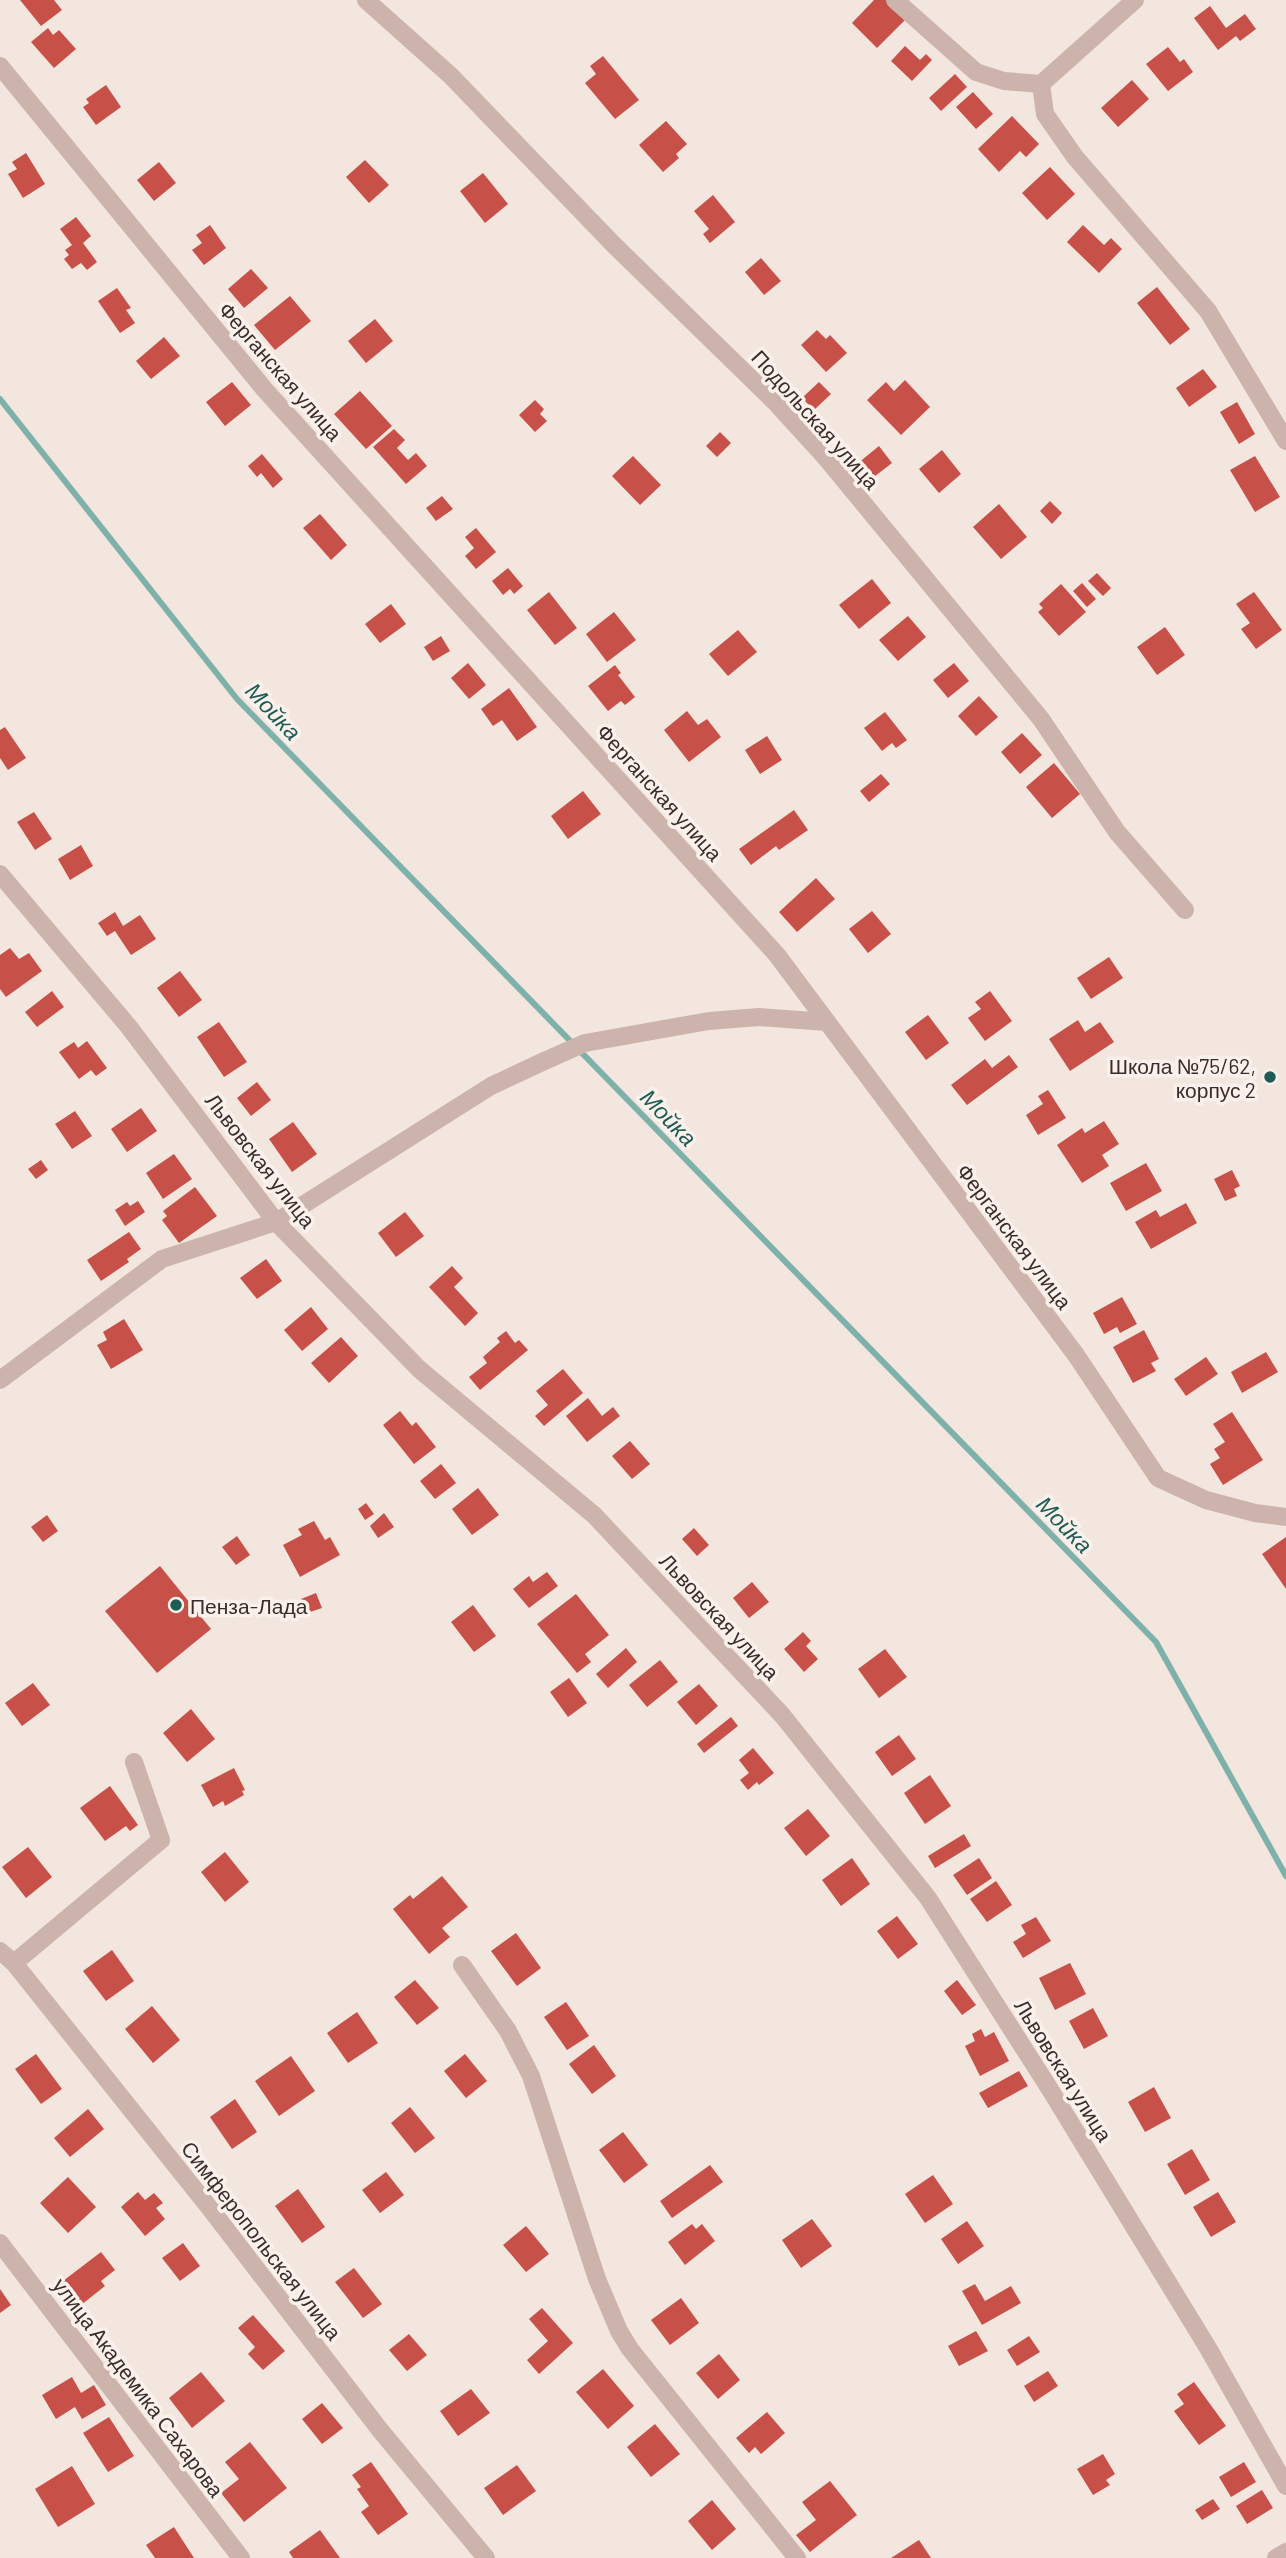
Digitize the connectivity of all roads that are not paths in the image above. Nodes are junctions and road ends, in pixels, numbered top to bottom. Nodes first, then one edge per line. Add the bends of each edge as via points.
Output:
1 (366, 0) edge
2 (895, 0) edge
3 (1135, 0) edge
4 (0, 66) edge
5 (1041, 84) junction
6 (1286, 441) edge
7 (0, 874) edge
8 (1185, 910) dead end
9 (827, 1022) junction
10 (276, 1222) junction
11 (0, 1380) edge
12 (1286, 1517) edge
13 (134, 1762) dead end
14 (0, 1951) edge
15 (14, 1963) junction
16 (462, 1965) dead end
17 (0, 2243) edge
18 (1286, 2486) edge
19 (1286, 2552) edge
20 (241, 2558) edge
21 (486, 2558) edge
22 (797, 2558) edge
23 (1276, 2558) edge

1 - 8 street, Подольская улица via 451,76 826,458 1041,719 1116,832
2 - 5 street via 976,72 1004,81
3 - 5 street
4 - 9 street, Ферганская улица via 265,390 777,955
5 - 6 street via 1045,114 1075,157 1208,311
7 - 10 street, Львовская улица via 130,1027
9 - 10 street via 759,1017 709,1021 585,1044 491,1086
9 - 12 street, Ферганская улица via 1076,1355 1158,1478 1206,1500
10 - 11 street via 162,1259
10 - 18 street, Львовская улица via 419,1368 594,1514 782,1715 929,1898 1208,2348
13 - 15 street via 161,1840
14 - 15 street, Симферопольская улица
15 - 21 street, Симферопольская улица
16 - 22 street via 508,2031 531,2076 597,2279 619,2332
17 - 20 street, улица Академика Сахарова
19 - 23 street

